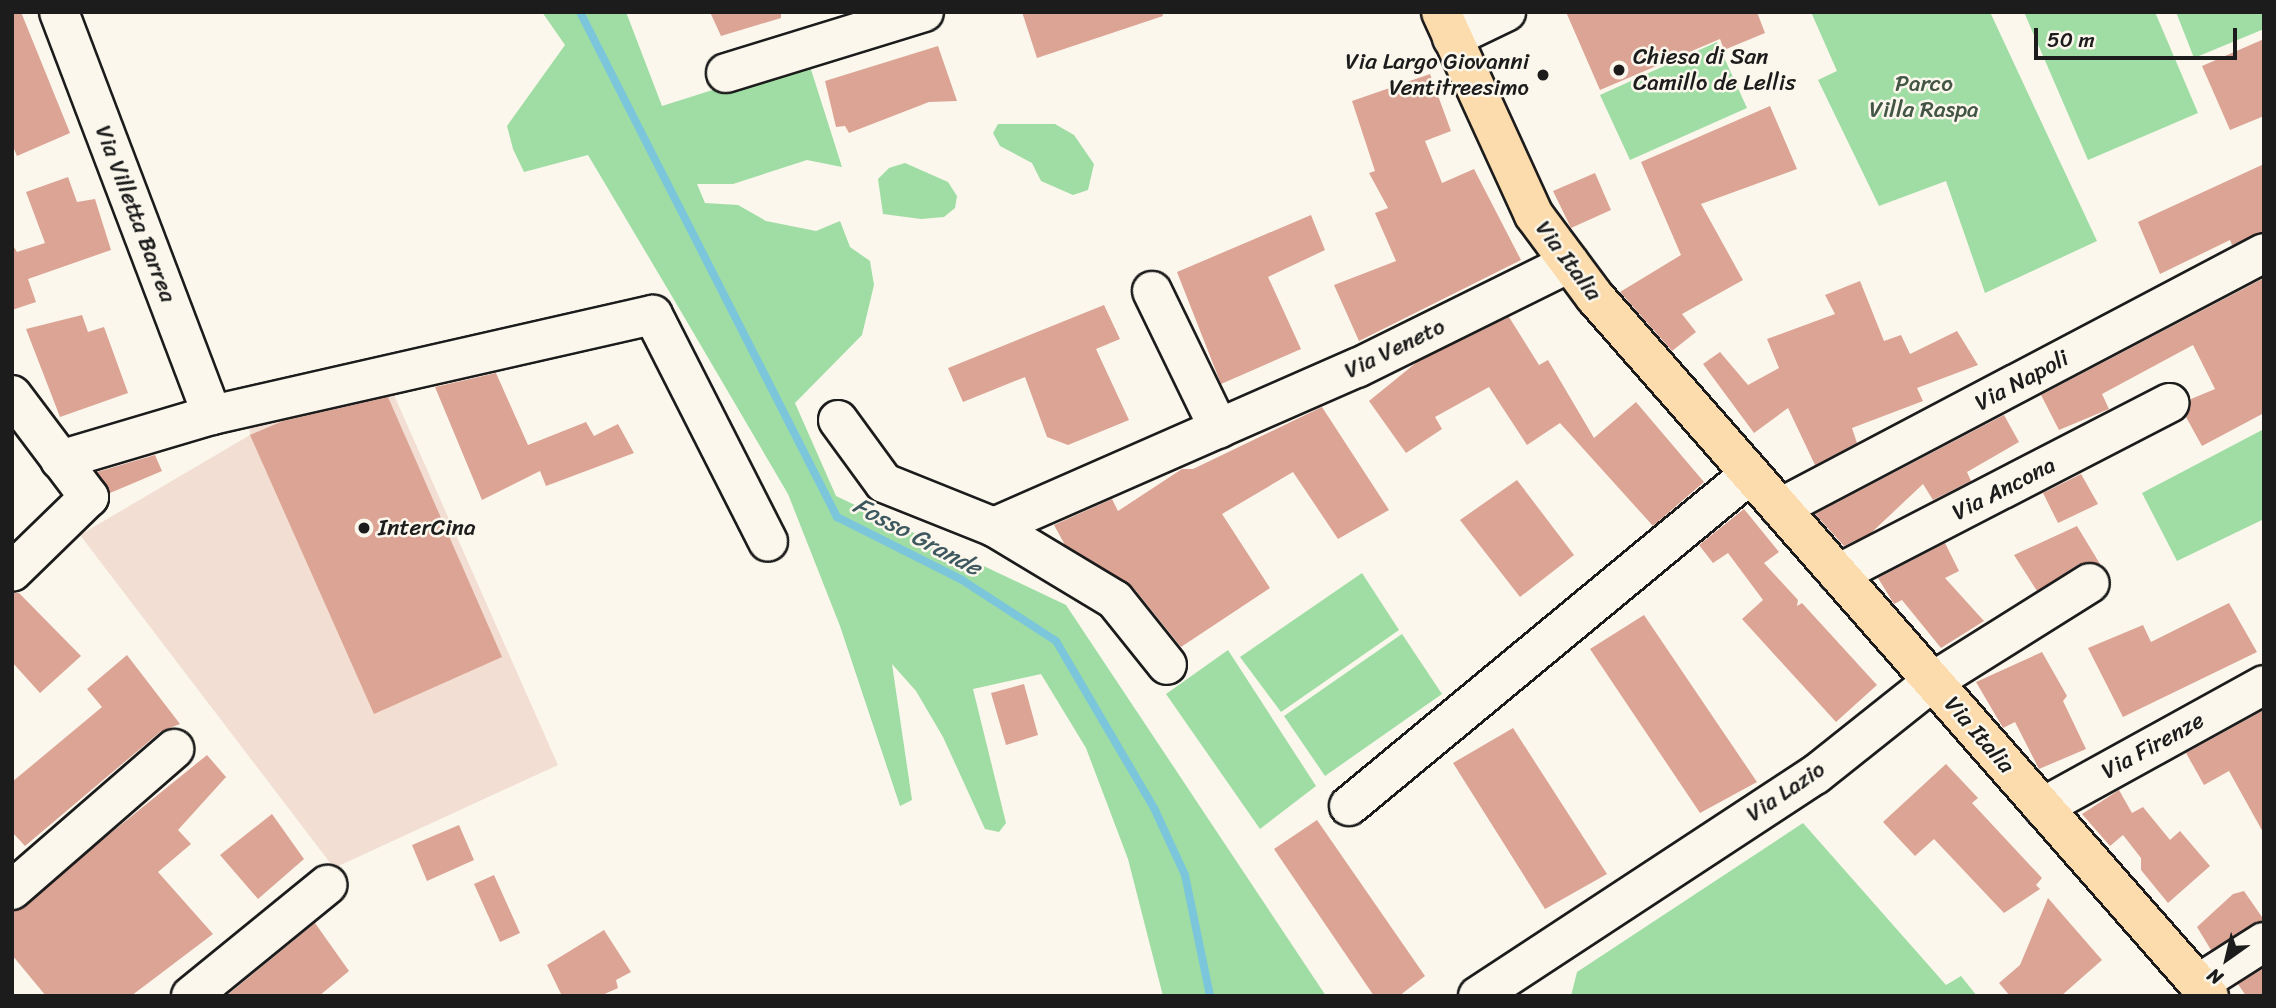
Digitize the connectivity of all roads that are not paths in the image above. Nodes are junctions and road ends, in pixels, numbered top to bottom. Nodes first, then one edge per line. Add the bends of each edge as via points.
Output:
1 (59, 12) edge
2 (923, 12) edge
3 (1506, 12) edge
4 (1447, 25) edge
5 (726, 73) dead end
6 (2264, 253) edge
7 (1569, 263) junction
8 (1152, 291) dead end
9 (12, 395) edge
10 (2170, 403) dead end
11 (212, 415) junction
12 (838, 420) dead end
13 (1219, 429) junction
14 (60, 460) junction
15 (1750, 474) junction
16 (1780, 508) junction
17 (994, 527) junction
18 (768, 542) dead end
19 (12, 572) edge
20 (1838, 574) junction
21 (2090, 583) dead end
22 (1167, 665) dead end
23 (1933, 682) junction
24 (2264, 685) edge
25 (174, 749) dead end
26 (1349, 806) dead end
27 (2043, 807) junction
28 (327, 885) dead end
29 (12, 890) edge
30 (2264, 942) edge
31 (2204, 990) edge
32 (191, 996) edge
33 (1478, 996) edge

1 - 11 street, Via Villetta Barrea
2 - 5 street
3 - 4 street
4 - 7 main road, Via Italia via 1508,167 1534,215
6 - 16 street, Via Napoli
7 - 13 street, Via Veneto via 1357,369
7 - 15 main road, Via Italia
8 - 13 street
9 - 14 street
10 - 20 street, Via Ancona
11 - 14 street
11 - 18 street via 653,315
12 - 17 street via 884,483
13 - 17 street, Via Veneto
14 - 19 street via 89,497
15 - 16 main road, Via Italia
15 - 26 street
16 - 20 main road, Via Italia
17 - 22 street via 1115,600
20 - 23 main road, Via Italia
21 - 23 street, Via Lazio
23 - 27 main road, Via Italia
23 - 33 street, Via Lazio via 1815,775
24 - 27 street, Via Firenze
25 - 29 street
27 - 31 main road, Via Italia
28 - 32 street
30 - 31 street

